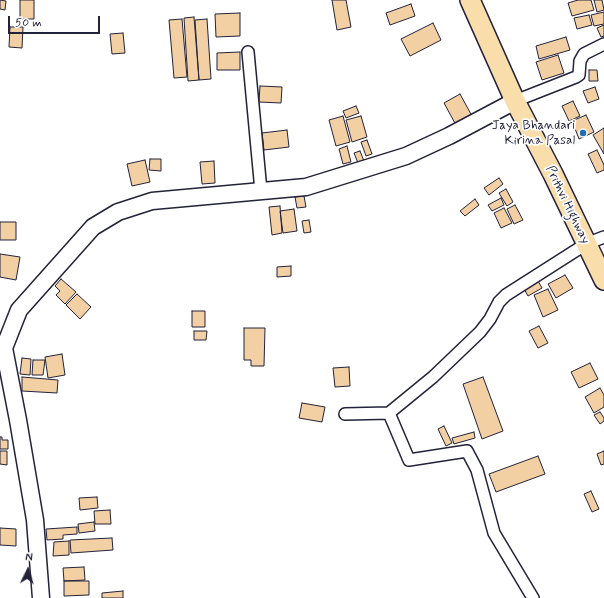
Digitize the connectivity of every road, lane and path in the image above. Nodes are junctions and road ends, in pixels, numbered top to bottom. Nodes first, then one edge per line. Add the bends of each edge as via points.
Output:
1 (470, 0) edge
2 (604, 44) edge
3 (248, 52) dead end
4 (515, 101) junction
5 (261, 191) junction
6 (604, 237) edge
7 (586, 244) junction
8 (604, 280) edge
9 (390, 413) junction
10 (345, 414) dead end
11 (41, 598) edge
12 (533, 598) edge

1 - 4 highway, Prithvi Highway
2 - 4 street via 584,54 580,61 579,75 576,77
3 - 5 street
4 - 5 main road via 406,156 306,187
4 - 7 highway, Prithvi Highway
5 - 11 main road via 152,201 118,212 93,227 19,310 4,348 34,520
6 - 7 street
7 - 8 highway, Prithvi Highway
7 - 9 street via 506,294 480,332 433,377
9 - 10 street
9 - 12 street via 409,460 467,451 477,470 494,533

